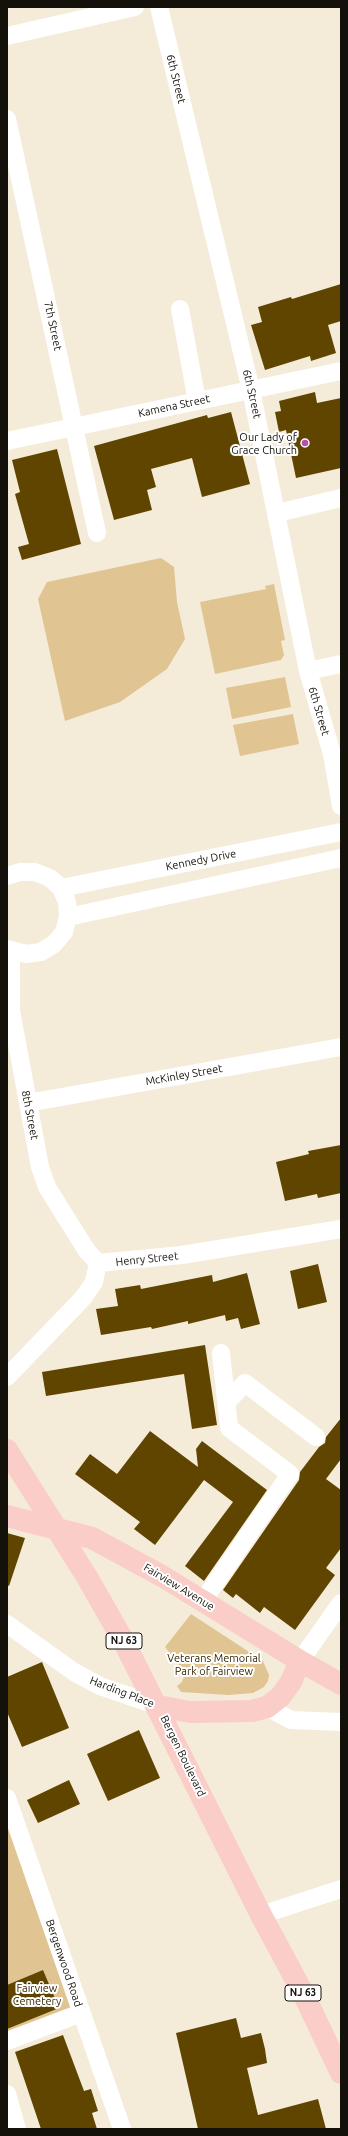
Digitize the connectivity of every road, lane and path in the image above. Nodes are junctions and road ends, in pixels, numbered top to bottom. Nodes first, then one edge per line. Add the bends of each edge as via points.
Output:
1 (135, 7) edge
2 (159, 7) edge
3 (7, 36) edge
4 (7, 119) edge
5 (180, 309) dead end
6 (341, 371) edge
7 (251, 390) junction
8 (197, 401) junction
9 (75, 426) junction
10 (7, 441) edge
11 (341, 498) edge
12 (277, 513) junction
13 (97, 533) dead end
14 (341, 664) edge
15 (308, 671) junction
16 (341, 806) edge
17 (341, 832) edge
18 (341, 858) edge
19 (7, 876) edge
20 (61, 888) junction
21 (68, 918) junction
22 (9, 950) edge
23 (341, 1046) edge
24 (28, 1103) junction
25 (341, 1229) edge
26 (98, 1263) junction
27 (221, 1353) dead end
28 (7, 1377) edge
29 (226, 1404) junction
30 (316, 1436) dead end
31 (7, 1450) edge
32 (7, 1516) edge
33 (202, 1601) junction
34 (341, 1603) edge
35 (7, 1624) edge
36 (300, 1661) junction
37 (341, 1684) edge
38 (158, 1706) junction
39 (267, 1707) junction
40 (341, 1722) edge
41 (7, 1798) edge
42 (341, 1889) edge
43 (261, 1915) junction
44 (82, 2013) junction
45 (7, 2041) edge
46 (341, 2073) edge
47 (7, 2094) edge
48 (17, 2129) edge
49 (122, 2129) edge

1 - 3 street
2 - 7 street, 6th Street
4 - 9 street, 7th Street
5 - 8 street
6 - 7 street, Kamena Street
7 - 8 street, Kamena Street
7 - 12 street, 6th Street
8 - 9 street, Kamena Street
9 - 10 street, Kamena Street
9 - 13 street, 7th Street
11 - 12 street
12 - 15 street, 6th Street
14 - 15 street
15 - 16 street, 6th Street via 332,754
17 - 20 street, Kennedy Drive
18 - 21 street
19 - 20 street via 20,872 36,872 50,878
20 - 21 street via 67,902
21 - 22 street via 64,932 54,944 41,952 26,954
22 - 24 street, 8th Street via 11,1011
23 - 24 street, McKinley Street
24 - 26 street, 8th Street via 40,1167 47,1187 87,1251
25 - 26 street, Henry Street via 182,1255
26 - 28 street via 94,1282 83,1298
27 - 29 street
29 - 30 street via 245,1383
29 - 33 street via 229,1428 290,1474
31 - 38 main road, Bergen Boulevard / NJ 63 via 87,1577
32 - 33 main road, Fairview Avenue via 92,1538
33 - 36 main road, Fairview Avenue
34 - 36 street
35 - 38 street, Harding Place via 74,1672 100,1686
36 - 37 main road, Fairview Avenue
36 - 39 main road, Harding Place via 291,1682 280,1697
38 - 39 main road, Harding Place via 190,1712 252,1711
38 - 43 main road, Bergen Boulevard / NJ 63
39 - 40 street via 291,1720
41 - 44 street, Bergenwood Road
42 - 43 street
43 - 46 main road, Bergen Boulevard / NJ 63 via 304,1995
44 - 45 street
44 - 49 street, Bergenwood Road
47 - 48 street

